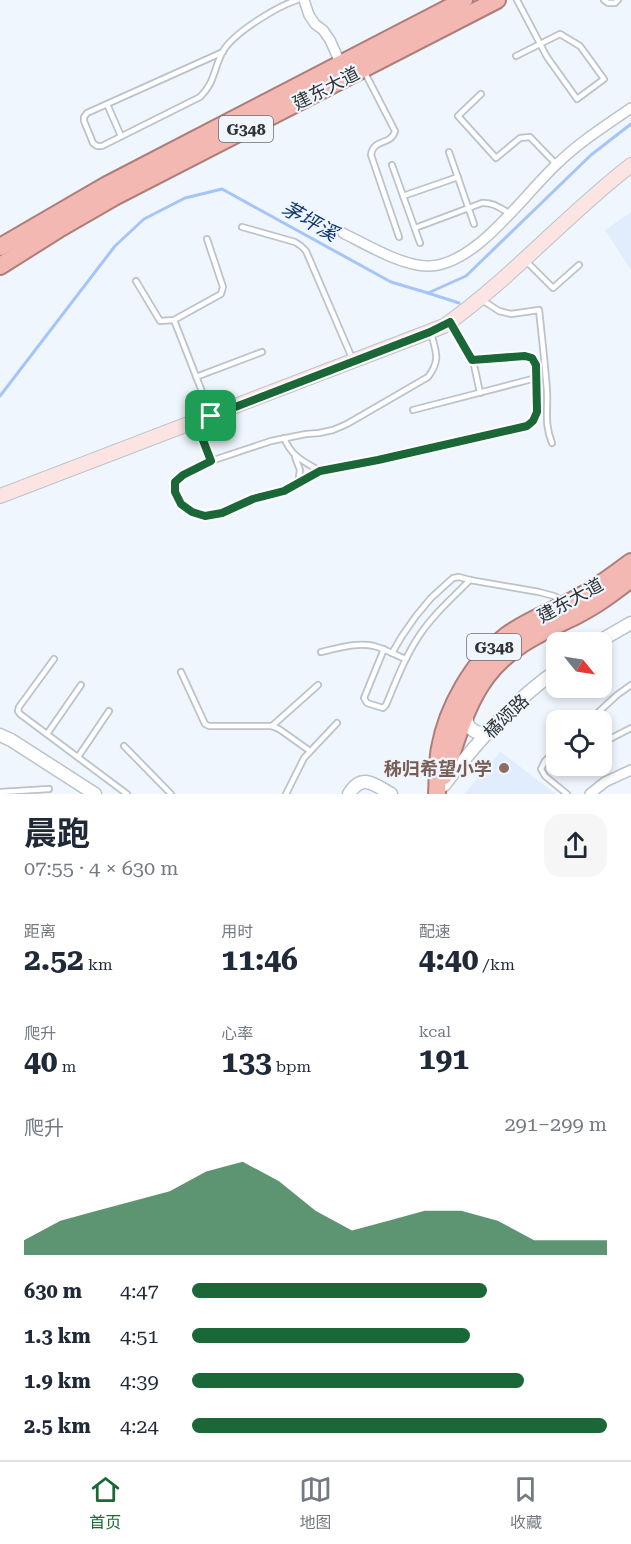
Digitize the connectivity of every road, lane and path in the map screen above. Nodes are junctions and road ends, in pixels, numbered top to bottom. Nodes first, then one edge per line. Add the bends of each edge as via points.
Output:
1 (297, 0) edge
2 (304, 0) edge
3 (464, 0) edge
4 (496, 0) edge
5 (517, 0) edge
6 (604, 0) edge
7 (618, 0) edge
8 (540, 44) junction
9 (223, 52) junction
10 (516, 57) dead end
11 (360, 62) junction
12 (344, 70) junction
13 (481, 94) dead end
14 (107, 104) junction
15 (631, 108) edge
16 (122, 136) junction
17 (449, 152) dead end
18 (556, 164) junction
19 (392, 165) dead end
20 (631, 165) edge
21 (458, 177) junction
22 (403, 196) junction
23 (469, 208) junction
24 (509, 213) junction
25 (474, 224) dead end
26 (242, 227) dead end
27 (415, 228) junction
28 (343, 233) dead end
29 (399, 237) dead end
30 (207, 239) dead end
31 (420, 243) dead end
32 (0, 247) edge
33 (524, 259) junction
34 (579, 265) dead end
35 (0, 266) edge
36 (135, 281) dead end
37 (480, 298) junction
38 (174, 320) junction
39 (450, 322) junction
40 (430, 332) junction
41 (262, 352) dead end
42 (472, 360) junction
43 (354, 362) junction
44 (196, 377) junction
45 (536, 378) junction
46 (480, 393) junction
47 (413, 410) dead end
48 (211, 416) junction
49 (196, 422) junction
50 (284, 438) junction
51 (552, 443) dead end
52 (295, 457) junction
53 (211, 461) junction
54 (320, 471) junction
55 (298, 484) junction
56 (0, 496) edge
57 (631, 562) edge
58 (631, 579) edge
59 (470, 580) junction
60 (572, 609) junction
61 (631, 623) edge
62 (612, 634) edge
63 (384, 649) junction
64 (321, 652) dead end
65 (392, 653) junction
66 (54, 659) dead end
67 (406, 659) junction
68 (181, 672) dead end
69 (546, 679) edge
70 (81, 685) dead end
71 (318, 685) dead end
72 (631, 685) edge
73 (601, 710) edge
74 (109, 711) dead end
75 (467, 711) junction
76 (337, 723) dead end
77 (272, 726) junction
78 (631, 728) edge
79 (489, 732) junction
80 (0, 735) edge
81 (47, 735) junction
82 (612, 738) edge
83 (124, 746) dead end
84 (310, 751) junction
85 (78, 757) junction
86 (546, 760) edge
87 (631, 770) edge
88 (49, 789) dead end
89 (0, 792) edge
90 (95, 794) edge
91 (127, 794) edge
92 (171, 794) edge
93 (287, 794) edge
94 (350, 794) edge
95 (392, 794) edge
96 (437, 794) edge
97 (567, 794) edge
98 (590, 794) edge

1 - 9 lane via 249,26
2 - 12 street via 309,15 330,40
3 - 11 highway, 建东大道 / G348
4 - 11 highway, 建东大道 / G348
5 - 8 lane
6 - 7 lane
8 - 8 lane via 560,34 580,46 604,79 577,99
8 - 10 lane
9 - 14 lane
9 - 16 lane via 211,84 200,97
11 - 12 highway, 建东大道 / G348
11 - 29 lane via 395,131 392,138 374,147 370,155
12 - 32 highway, 建东大道 / G348 via 107,185
12 - 35 highway, 建东大道 / G348 via 62,227
13 - 18 lane via 458,116 496,158 520,138 530,137
14 - 16 lane
14 - 16 lane via 84,117 93,143 102,146
15 - 18 street
17 - 21 lane
18 - 24 street
19 - 22 lane
20 - 33 main road
21 - 22 lane
21 - 23 lane
22 - 27 lane
23 - 24 lane via 488,203
23 - 25 lane
23 - 27 lane
24 - 28 street via 468,252 437,266 403,262
26 - 43 lane via 295,243 306,251
27 - 31 lane
30 - 38 lane via 223,287 221,294
33 - 34 lane via 553,288
33 - 37 main road
36 - 38 lane via 160,321
37 - 39 main road
37 - 51 lane via 511,314 539,310 545,356 546,423
38 - 44 lane
39 - 40 main road
39 - 42 lane
40 - 43 main road
40 - 50 lane via 436,367 428,377 333,430
41 - 44 lane
42 - 45 lane via 525,356 536,365
42 - 46 lane
43 - 48 main road
44 - 48 lane
45 - 46 lane
45 - 54 lane via 537,412 527,426
46 - 47 lane
48 - 49 main road
49 - 53 lane
49 - 56 main road
50 - 52 lane
50 - 53 lane
52 - 54 lane
52 - 55 lane via 300,470
53 - 55 lane via 175,482 181,504 205,516
54 - 55 lane
57 - 60 highway, 建东大道 / G348
58 - 60 highway, 建东大道 / G348 via 607,598
59 - 60 lane via 554,596
59 - 65 lane via 459,577 448,582 416,616
59 - 67 lane via 431,620
60 - 75 highway, 建东大道 / G348 via 500,661 487,675
60 - 96 highway, 建东大道 / G348 via 524,625 490,650 476,666 446,727 440,748
61 - 62 street
63 - 64 lane via 360,645
63 - 65 lane
63 - 67 lane via 364,698 367,703 383,708 386,705
65 - 67 lane
66 - 81 lane via 18,711
68 - 77 lane via 205,724
69 - 79 street, 橘颂路
70 - 81 lane
71 - 77 lane
72 - 73 lane
74 - 85 lane
75 - 79 street via 466,721 471,729
75 - 96 highway, 建东大道 / G348
76 - 84 lane
77 - 84 lane
78 - 82 lane
79 - 96 street, 橘颂路
80 - 90 street
81 - 85 lane
83 - 92 lane
84 - 93 lane
85 - 91 lane
86 - 97 lane via 541,769 545,776
87 - 98 street
88 - 89 lane
94 - 95 street via 356,785 365,782

